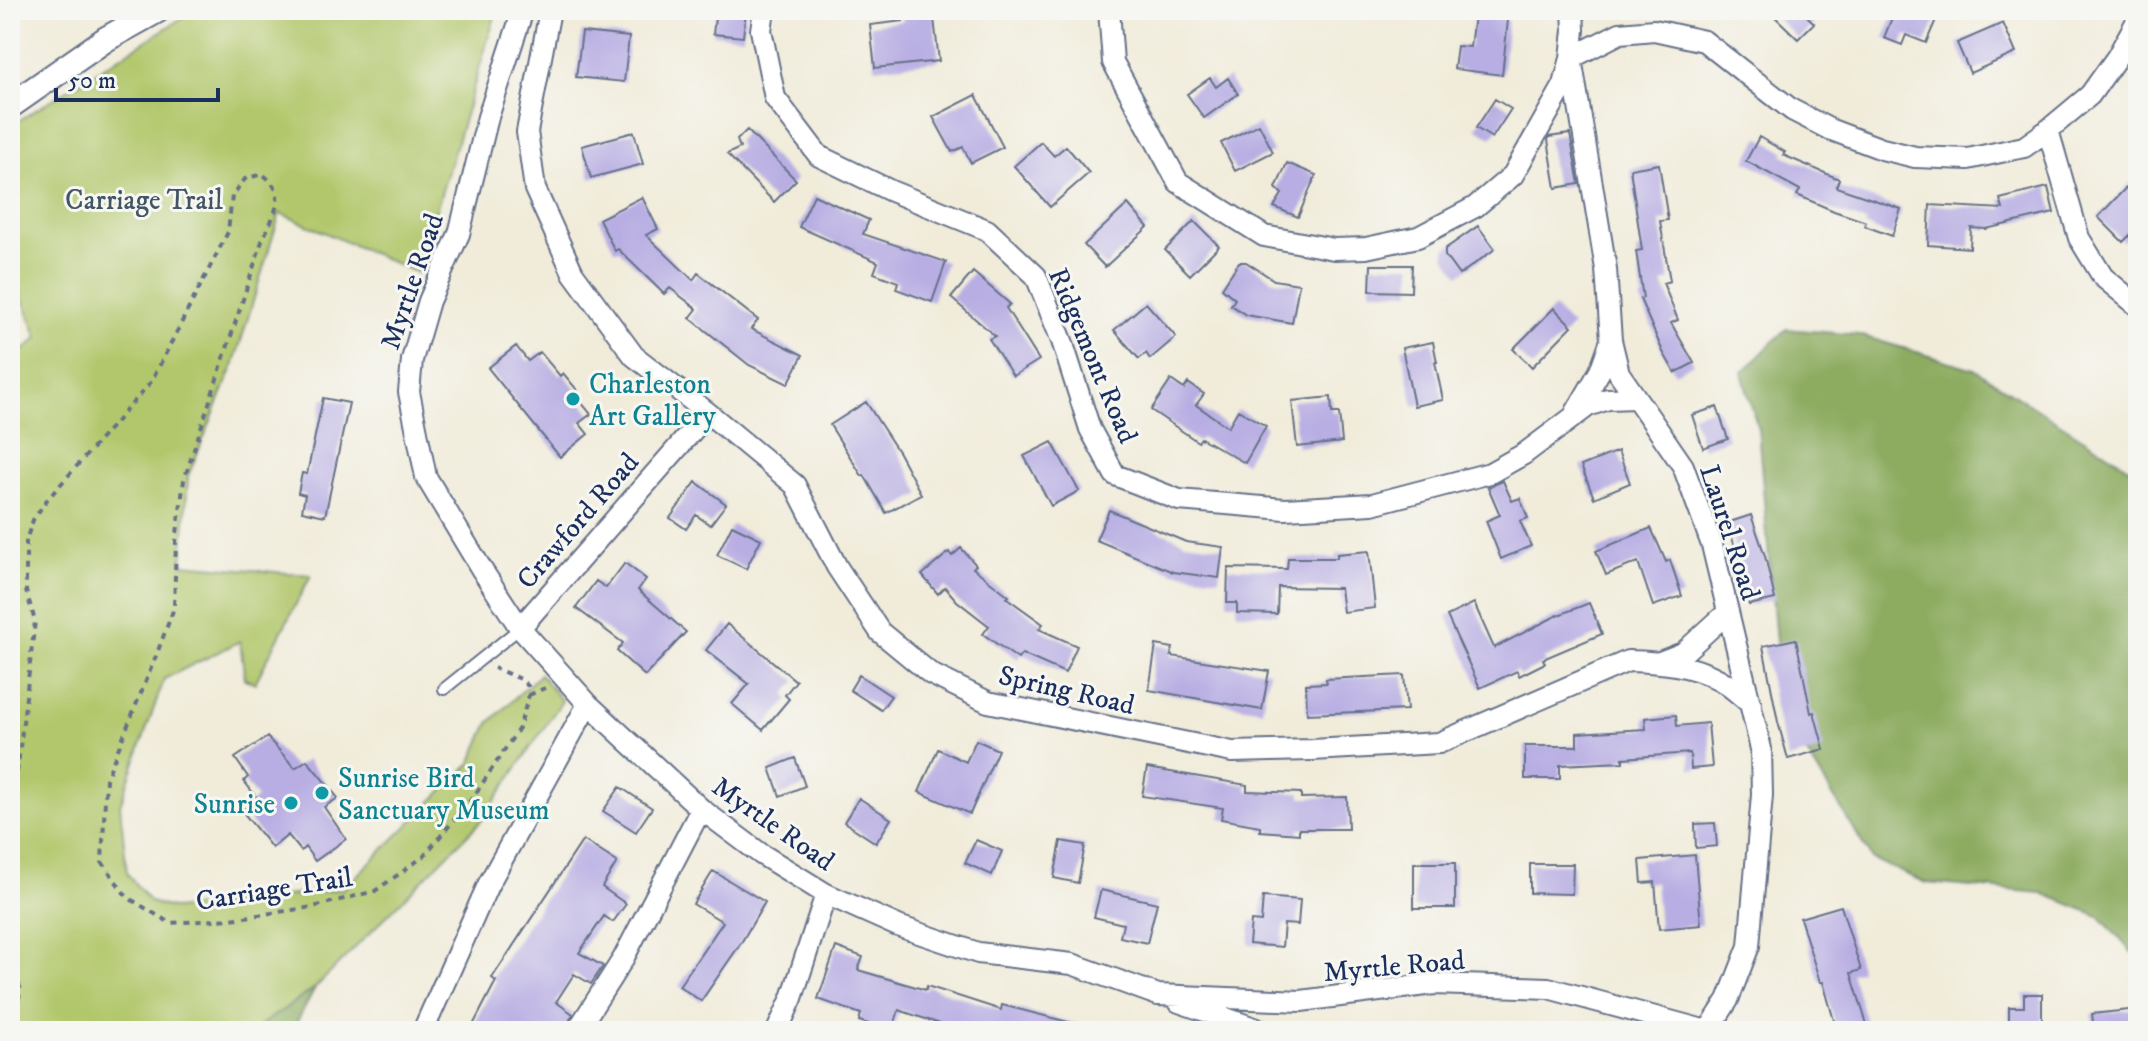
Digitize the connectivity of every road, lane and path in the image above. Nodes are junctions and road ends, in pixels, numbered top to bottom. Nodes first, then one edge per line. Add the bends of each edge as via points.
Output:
1 (158, 10) edge
2 (523, 10) edge
3 (550, 10) edge
4 (764, 10) edge
5 (1109, 10) edge
6 (1573, 10) edge
7 (2138, 19) edge
8 (1571, 58) junction
9 (10, 106) edge
10 (2048, 130) junction
11 (2138, 306) edge
12 (1611, 340) junction
13 (1636, 398) junction
14 (708, 413) junction
15 (1573, 417) junction
16 (1728, 612) junction
17 (520, 628) junction
18 (479, 661) junction
19 (1660, 662) junction
20 (444, 689) dead end
21 (588, 704) junction
22 (1751, 704) junction
23 (701, 809) junction
24 (10, 832) edge
25 (826, 894) junction
26 (10, 961) edge
27 (1158, 995) junction
28 (10, 1010) edge
29 (423, 1031) edge
30 (577, 1031) edge
31 (777, 1031) edge
32 (1263, 1031) edge
33 (1708, 1031) edge

1 - 9 street
2 - 17 street, Myrtle Road via 488,117 459,234 429,301 409,392 426,477
3 - 14 street, Spring Road via 527,132 535,189 573,273 634,356
4 - 15 street, Ridgemont Road via 761,30 775,98 819,156 987,230 1036,276 1090,429 1115,475 1179,500 1285,509 1372,504 1490,473
5 - 8 street via 1113,62 1178,182 1264,236 1334,249 1418,237 1475,207 1513,175 1564,85
6 - 8 street
7 - 10 street via 2090,95
8 - 10 street via 1620,33 1654,30 1704,41 1792,110 1829,129 1915,157 1968,159 2024,147
8 - 12 street, Laurel Road via 1606,269
10 - 11 street via 2079,238 2103,277
12 - 13 street, Laurel Road via 1619,373
12 - 15 street, Ridgemont Road
13 - 15 street, Ridgemont Road via 1598,401
13 - 16 street, Laurel Road via 1683,466 1712,545
14 - 17 street, Crawford Road
14 - 19 street, Spring Road via 795,485 837,567 880,632 931,674 988,702 1232,752 1439,743 1628,661
16 - 19 street, Spring Road via 1683,653
16 - 22 street, Laurel Road
17 - 18 lane
17 - 21 street, Myrtle Road
18 - 20 lane
18 - 24 path, Carriage Trail via 528,686 519,728 474,796 423,857 375,891 313,907 170,923 127,897 102,862 106,779 174,608 184,480 278,205 271,180 262,174 245,179 232,196 228,232 151,382 33,520 26,540 26,591 35,621
19 - 22 street, Spring Road via 1722,681
21 - 23 street, Myrtle Road
21 - 29 street via 488,885
22 - 33 street, Laurel Road via 1761,749 1762,795 1749,946 1728,1000
23 - 25 street, Myrtle Road
23 - 30 street via 623,959
25 - 27 street, Myrtle Road via 978,953 1072,964
25 - 31 street
26 - 28 path via 21,990
27 - 32 street
27 - 33 street, Myrtle Road via 1301,1001 1434,984 1548,988

